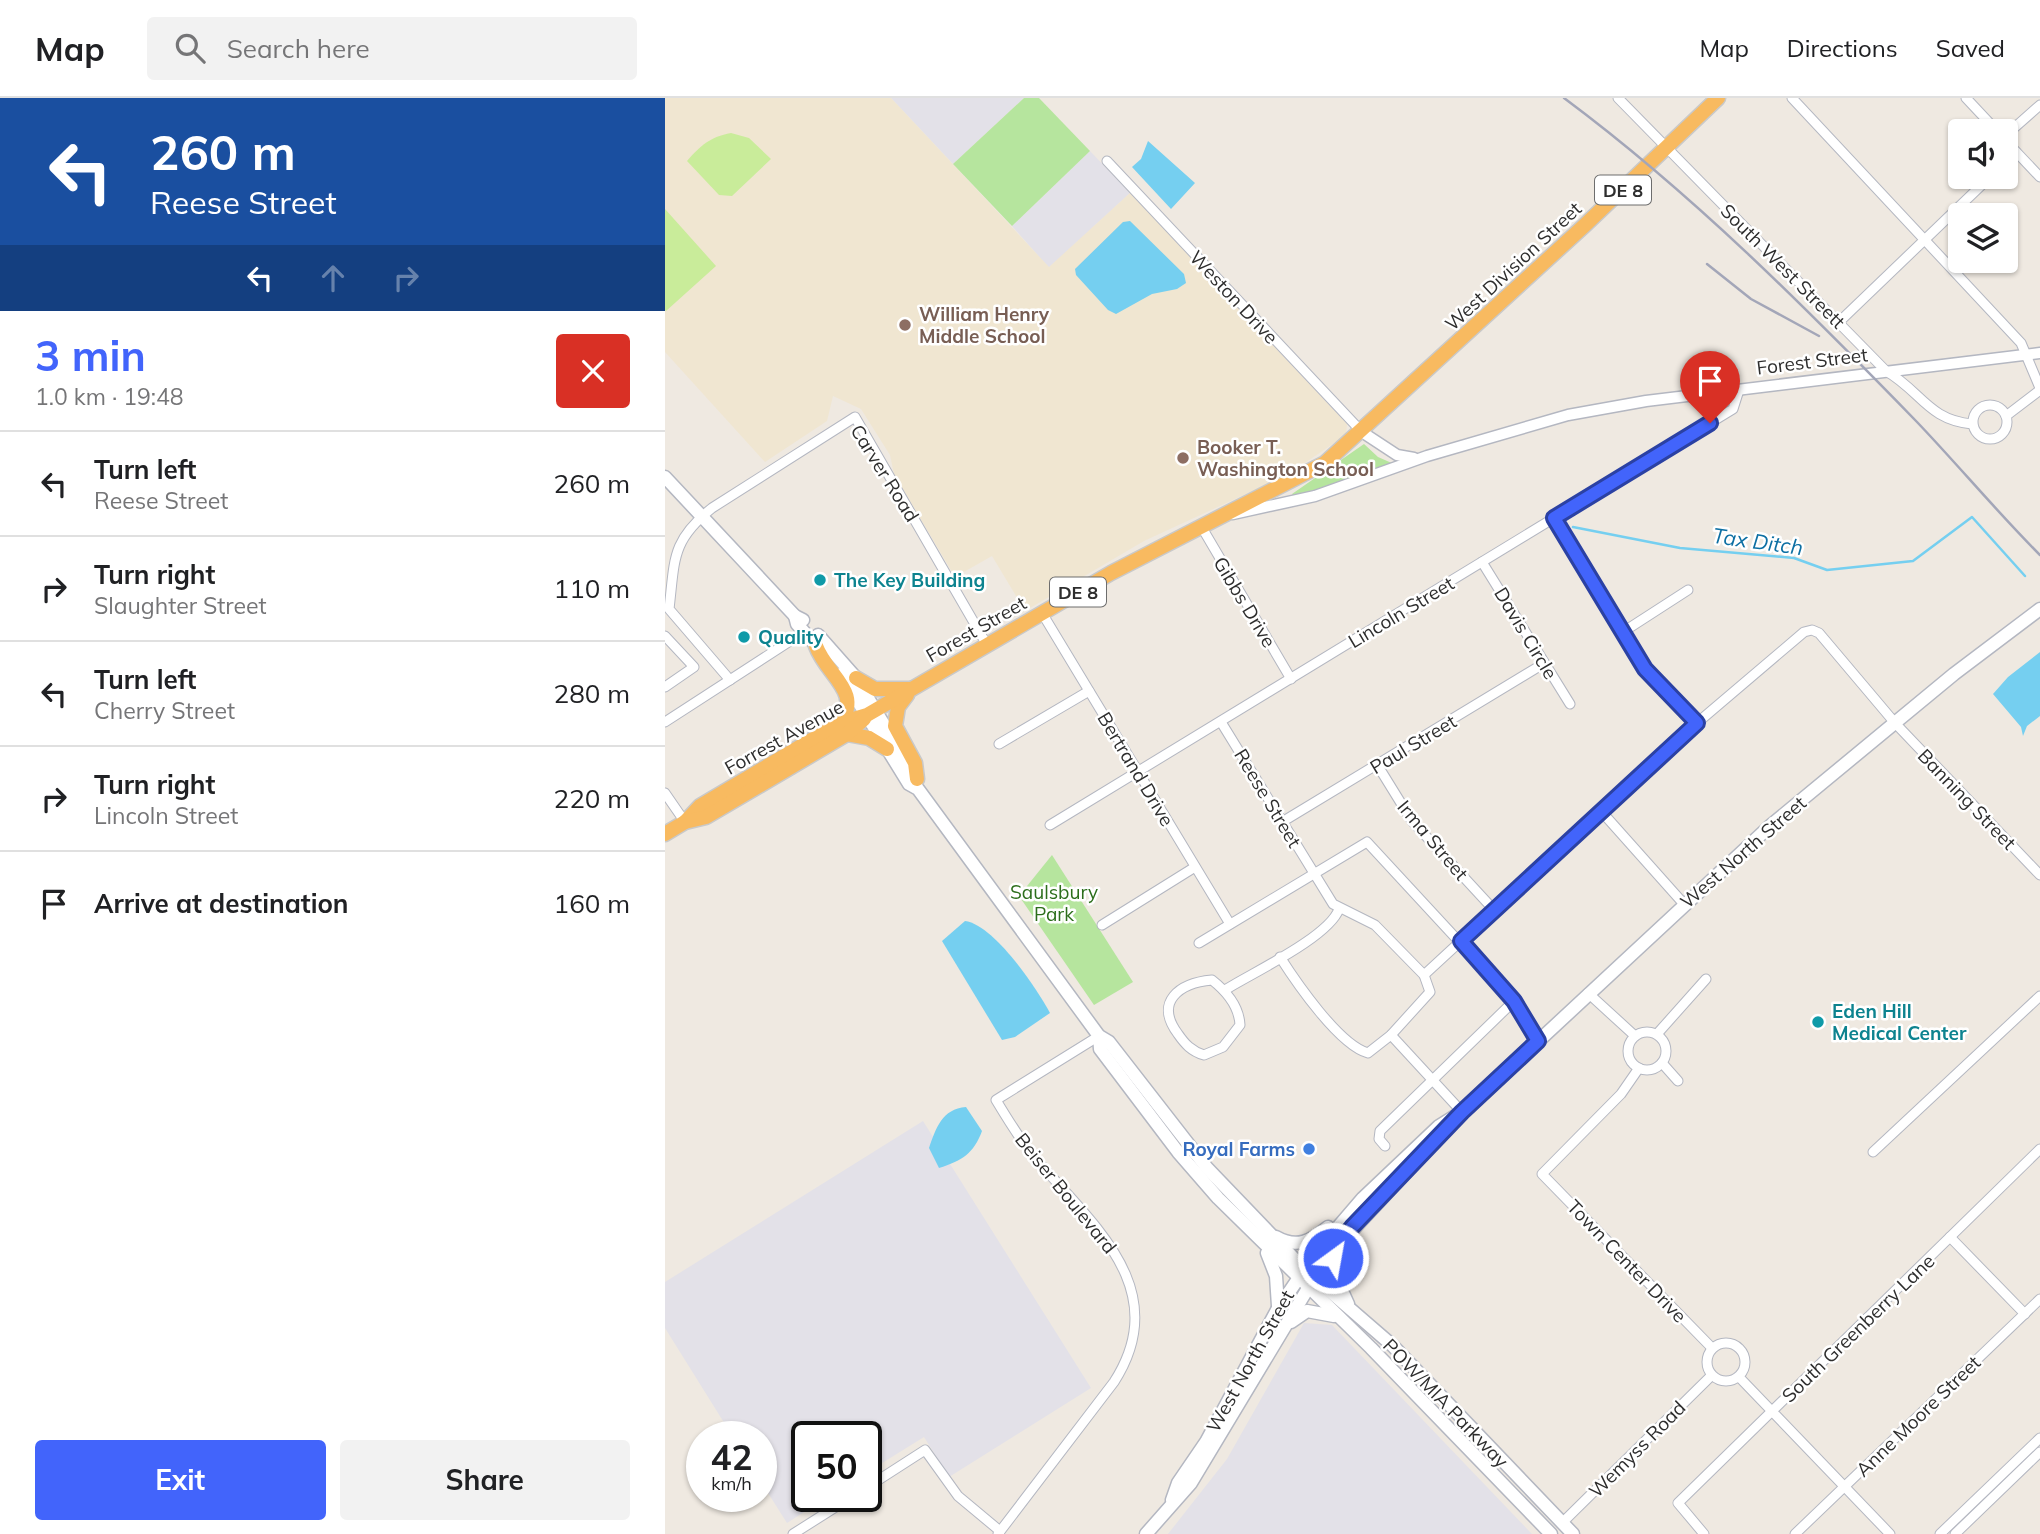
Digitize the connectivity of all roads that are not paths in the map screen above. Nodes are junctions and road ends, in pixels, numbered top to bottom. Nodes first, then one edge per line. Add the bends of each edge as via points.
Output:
1 (1618, 98) edge
2 (1718, 98) edge
3 (1792, 98) edge
4 (1966, 98) edge
5 (2040, 105) edge
6 (1986, 119) edge
7 (2018, 126) edge
8 (1665, 147) junction
9 (2018, 154) edge
10 (1107, 161) dead end
11 (2040, 177) edge
12 (1977, 189) edge
13 (1925, 239) junction
14 (1839, 322) junction
15 (2040, 353) edge
16 (2025, 355) junction
17 (1886, 371) junction
18 (2040, 389) edge
19 (1739, 390) junction
20 (2006, 416) junction
21 (1972, 424) junction
22 (1362, 432) junction
23 (1427, 456) junction
24 (665, 477) edge
25 (702, 516) junction
26 (1217, 518) junction
27 (1554, 518) junction
28 (1201, 526) junction
29 (1482, 562) junction
30 (1688, 590) dead end
31 (2040, 608) edge
32 (667, 611) edge
33 (1042, 613) junction
34 (2040, 615) edge
35 (795, 616) junction
36 (804, 632) junction
37 (1623, 632) junction
38 (2008, 633) junction
39 (665, 636) edge
40 (987, 645) junction
41 (816, 646) junction
42 (1543, 664) junction
43 (856, 678) junction
44 (1291, 679) junction
45 (730, 680) junction
46 (665, 687) edge
47 (912, 689) junction
48 (1089, 691) junction
49 (1570, 704) dead end
50 (871, 713) junction
51 (665, 722) edge
52 (1221, 722) junction
53 (1697, 723) junction
54 (1895, 723) junction
55 (843, 728) junction
56 (999, 744) dead end
57 (887, 749) junction
58 (1378, 766) junction
59 (1138, 772) junction
60 (917, 784) junction
61 (665, 793) edge
62 (1601, 811) junction
63 (685, 822) junction
64 (1282, 822) junction
65 (1050, 825) dead end
66 (665, 834) edge
67 (1195, 867) junction
68 (1314, 874) junction
69 (2040, 875) edge
70 (1683, 903) junction
71 (1339, 908) junction
72 (1494, 910) junction
73 (1230, 924) junction
74 (1102, 925) dead end
75 (1461, 941) junction
76 (1199, 943) dead end
77 (1280, 957) junction
78 (1424, 975) junction
79 (1706, 979) dead end
80 (1225, 990) junction
81 (1588, 993) junction
82 (2040, 996) edge
83 (1514, 1001) junction
84 (1657, 1034) junction
85 (1391, 1035) junction
86 (1099, 1036) junction
87 (1635, 1036) junction
88 (1538, 1041) junction
89 (1662, 1063) junction
90 (1639, 1068) junction
91 (1432, 1081) junction
92 (1678, 1081) dead end
93 (1462, 1112) junction
94 (1385, 1146) dead end
95 (2040, 1149) edge
96 (1873, 1152) dead end
97 (1353, 1207) junction
98 (1951, 1237) junction
99 (1266, 1239) junction
100 (1340, 1242) junction
101 (1305, 1278) junction
102 (2040, 1299) edge
103 (1277, 1310) junction
104 (1352, 1311) junction
105 (2025, 1314) junction
106 (1339, 1318) junction
107 (1279, 1335) junction
108 (1712, 1348) junction
109 (1711, 1376) junction
110 (1739, 1377) junction
111 (1772, 1412) junction
112 (2038, 1444) edge
113 (882, 1478) edge
114 (1844, 1486) junction
115 (1171, 1503) junction
116 (828, 1512) edge
117 (1562, 1522) junction
118 (1546, 1529) edge
119 (999, 1533) edge
120 (793, 1534) edge
121 (1146, 1534) edge
122 (1573, 1534) edge
123 (1705, 1534) edge
124 (1795, 1534) edge
125 (1890, 1534) edge
126 (1940, 1534) edge
127 (1955, 1534) edge

1 - 8 street, South West Streett
2 - 8 highway, West Division Street / DE 8
3 - 13 street
4 - 6 street
5 - 7 street
8 - 14 street, South West Streett
8 - 22 highway, West Division Street / DE 8
9 - 11 street
10 - 22 street, Weston Drive
12 - 13 street
13 - 14 street
13 - 16 street via 2021,343
14 - 17 street, South West Streett
15 - 16 street, Forest Street
16 - 17 street, Forest Street
16 - 18 street
17 - 19 street, Forest Street
17 - 21 street, South West Streett via 1904,381 1939,416
18 - 20 street
19 - 23 street, Forest Street via 1568,415
19 - 27 street, Lincoln Street via 1733,409
20 - 21 street via 1996,406 1983,406 1974,414
20 - 21 street via 2006,427 1997,438 1982,438
22 - 23 street, Forest Street via 1397,456
22 - 26 highway, Forest Street / DE 8 via 1325,463
23 - 26 street, Forest Street via 1315,496
24 - 25 main road
25 - 32 street via 679,543
25 - 35 main road
25 - 40 street, Carver Road via 855,417
26 - 28 highway, Forest Street / DE 8
27 - 29 street, Lincoln Street
27 - 37 street
28 - 33 highway, Forest Street / DE 8
28 - 44 street, Gibbs Drive
29 - 42 street, Davis Circle
29 - 44 street, Lincoln Street
30 - 37 street
31 - 38 main road, West North Street
32 - 45 street
33 - 40 highway, Forest Street / DE 8
33 - 48 street, Bertrand Drive
34 - 38 main road
35 - 36 main road
35 - 43 main road
36 - 41 main road
36 - 45 street
37 - 53 street via 1645,669
38 - 54 main road, West North Street
39 - 46 street via 694,667
40 - 47 highway, Forest Street / DE 8
41 - 50 main road
41 - 55 highway via 822,663 849,700
42 - 49 street, Davis Circle
42 - 58 street, Paul Street
43 - 47 highway via 875,689
43 - 50 main road
44 - 52 street, Lincoln Street
45 - 51 street
47 - 50 highway, Forest Street / DE 8
47 - 60 highway via 898,707 895,726 915,763
48 - 56 street
48 - 59 street, Bertrand Drive
50 - 55 highway, Forrest Avenue / DE 8
50 - 57 main road
50 - 60 main road
52 - 59 street, Lincoln Street
52 - 64 street, Reese Street
53 - 54 street, Banning Street via 1812,630
53 - 62 street
54 - 69 street, Banning Street
54 - 70 main road, West North Street
55 - 57 highway
55 - 63 highway, Forrest Avenue / DE 8 via 700,806
57 - 60 main road via 909,784
58 - 64 street, Paul Street
58 - 72 street, Irma Street via 1412,821
59 - 65 street, Lincoln Street
59 - 67 street, Bertrand Drive
60 - 86 main road
61 - 63 street
62 - 70 street
62 - 72 street
63 - 66 highway, Forrest Avenue / DE 8
64 - 68 street, Reese Street
67 - 73 street, Bertrand Drive
67 - 74 street
68 - 71 street, Reese Street
68 - 73 street
68 - 75 street via 1367,842
70 - 81 main road, West North Street
71 - 77 street via 1325,928
71 - 78 street via 1375,925
72 - 75 street
73 - 76 street
75 - 78 street
75 - 83 street
77 - 80 street
77 - 85 street via 1295,981 1359,1051 1374,1050
78 - 85 street via 1430,992
79 - 84 street
80 - 80 street via 1212,980 1199,981 1170,999 1168,1017 1195,1052 1204,1055 1223,1047 1240,1025
81 - 87 street
81 - 88 main road, West North Street
82 - 96 street
83 - 88 street
83 - 91 street
84 - 87 street
84 - 89 street via 1666,1049
85 - 91 street
86 - 99 main road via 1109,1042 1184,1143
86 - 119 street, Beiser Boulevard via 996,1100 1033,1155 1114,1250 1130,1282 1133,1335 1114,1382
87 - 90 street via 1628,1053
88 - 93 main road, West North Street
89 - 90 street via 1652,1070
89 - 92 street
90 - 108 street, Town Center Drive via 1621,1094 1542,1174
91 - 93 street
91 - 94 street via 1380,1131
93 - 97 main road, West North Street via 1439,1126
93 - 100 main road, West North Street
95 - 98 street, South Greenberry Lane
97 - 99 main road via 1308,1242
97 - 101 main road, West North Street
98 - 105 street
98 - 111 street, South Greenberry Lane
99 - 101 main road
99 - 103 main road via 1276,1276
100 - 101 main road, West North Street
100 - 104 main road via 1333,1271
101 - 103 main road, West North Street
101 - 104 main road, POW/MIA Parkway
101 - 106 main road, POW/MIA Parkway
101 - 107 main road, West North Street
102 - 105 street, Anne Moore Street
103 - 115 main road, West North Street
104 - 117 main road, POW/MIA Parkway via 1393,1346
105 - 114 street, Anne Moore Street
106 - 107 main road via 1307,1311
106 - 118 main road, POW/MIA Parkway
107 - 115 main road, West North Street via 1191,1483
108 - 109 street via 1706,1359
108 - 110 street via 1723,1343 1740,1349 1745,1360
109 - 110 street via 1728,1382
109 - 117 street, Wemyss Road
110 - 111 street
111 - 114 street
111 - 123 street, South Greenberry Lane via 1678,1503
112 - 126 street
112 - 127 street
113 - 119 street via 925,1450 958,1496
114 - 124 street, Anne Moore Street
114 - 125 street
115 - 121 main road, West North Street
116 - 120 street
117 - 118 main road
117 - 122 main road, POW/MIA Parkway

